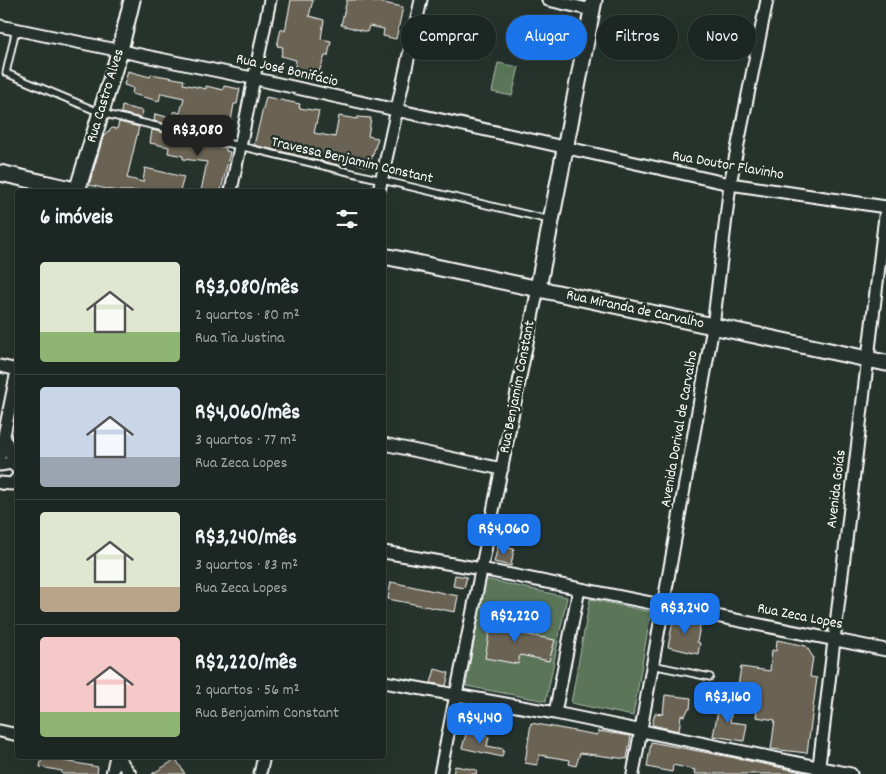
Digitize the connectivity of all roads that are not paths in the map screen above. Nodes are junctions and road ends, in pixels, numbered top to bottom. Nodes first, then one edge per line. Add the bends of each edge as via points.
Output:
1 (132, 0) edge
2 (270, 0) edge
3 (421, 0) edge
4 (548, 0) edge
5 (767, 0) edge
6 (593, 5) edge
7 (0, 26) edge
8 (16, 29) junction
9 (120, 50) junction
10 (252, 78) junction
11 (397, 112) junction
12 (101, 113) junction
13 (239, 147) junction
14 (566, 149) junction
15 (0, 173) edge
16 (730, 184) junction
17 (381, 186) edge
18 (69, 189) edge
19 (79, 189) edge
20 (230, 189) edge
21 (886, 207) edge
22 (552, 221) junction
23 (386, 256) edge
24 (538, 288) junction
25 (713, 327) junction
26 (868, 359) junction
27 (886, 363) edge
28 (0, 366) edge
29 (15, 368) edge
30 (15, 378) edge
31 (4, 431) junction
32 (386, 444) edge
33 (0, 454) edge
34 (0, 464) edge
35 (15, 468) edge
36 (502, 469) junction
37 (15, 471) edge
38 (15, 476) edge
39 (0, 482) edge
40 (386, 552) edge
41 (481, 569) junction
42 (580, 589) junction
43 (664, 605) junction
44 (834, 638) junction
45 (886, 650) edge
46 (652, 665) junction
47 (710, 677) dead end
48 (386, 682) edge
49 (456, 695) junction
50 (555, 712) junction
51 (640, 730) junction
52 (0, 731) edge
53 (15, 734) edge
54 (116, 759) edge
55 (119, 759) edge
56 (263, 759) edge
57 (818, 770) edge
58 (112, 774) edge
59 (130, 774) edge
60 (260, 774) edge
61 (440, 774) edge
62 (633, 774) edge
63 (851, 774) edge

1 - 9 main road, Rua Castro Alves
2 - 10 street
3 - 11 street
4 - 6 street
5 - 16 street, Avenida Dorival de Carvalho
6 - 14 main road, Rua Benjamim Constant
7 - 8 street, Rua José Bonifácio
8 - 9 street, Rua José Bonifácio
8 - 12 lane, Travessa Benjamim Constant via 6,73
9 - 10 street, Rua José Bonifácio
9 - 12 main road, Rua Castro Alves
10 - 11 street, Rua José Bonifácio
10 - 13 street
11 - 14 street, Rua José Bonifácio
11 - 17 street
12 - 13 lane, Travessa Benjamim Constant
12 - 19 main road, Rua Castro Alves
13 - 17 lane, Travessa Benjamim Constant
13 - 20 street
14 - 16 street, Rua Doutor Flavinho
14 - 22 main road, Rua Benjamim Constant
15 - 18 main road
16 - 21 street, Rua Doutor Flavinho
16 - 25 street, Avenida Dorival de Carvalho
17 - 22 lane, Travessa Benjamim Constant
21 - 26 street, Avenida Goiás
22 - 24 main road, Rua Benjamim Constant
23 - 24 main road, Rua Miranda de Carvalho
24 - 25 main road, Rua Miranda de Carvalho
24 - 36 street, Rua Benjamim Constant
25 - 26 main road, Rua Miranda de Carvalho
25 - 43 street, Avenida Dorival de Carvalho
26 - 27 main road, Rua Miranda de Carvalho
26 - 44 street, Avenida Goiás
28 - 29 street
30 - 31 street
31 - 33 street
31 - 35 street
32 - 36 street
34 - 37 street via 6,462
36 - 41 street, Rua Benjamim Constant
38 - 39 street via 8,485
40 - 41 street, Rua Zeca Lopes
41 - 42 street, Rua Zeca Lopes
41 - 49 street, Rua Benjamim Constant
42 - 43 street, Rua Zeca Lopes
42 - 50 street
43 - 44 street, Rua Zeca Lopes
43 - 46 street, Avenida Dorival de Carvalho
44 - 45 street, Rua Zeca Lopes
44 - 57 street, Avenida Goiás
46 - 47 lane
46 - 51 street, Avenida Dorival de Carvalho
48 - 49 street
49 - 50 street
49 - 61 street, Rua Benjamim Constant
50 - 51 street
51 - 57 street
51 - 62 street, Avenida Dorival de Carvalho
52 - 53 street
54 - 58 street
55 - 59 street
56 - 60 street
57 - 63 street

